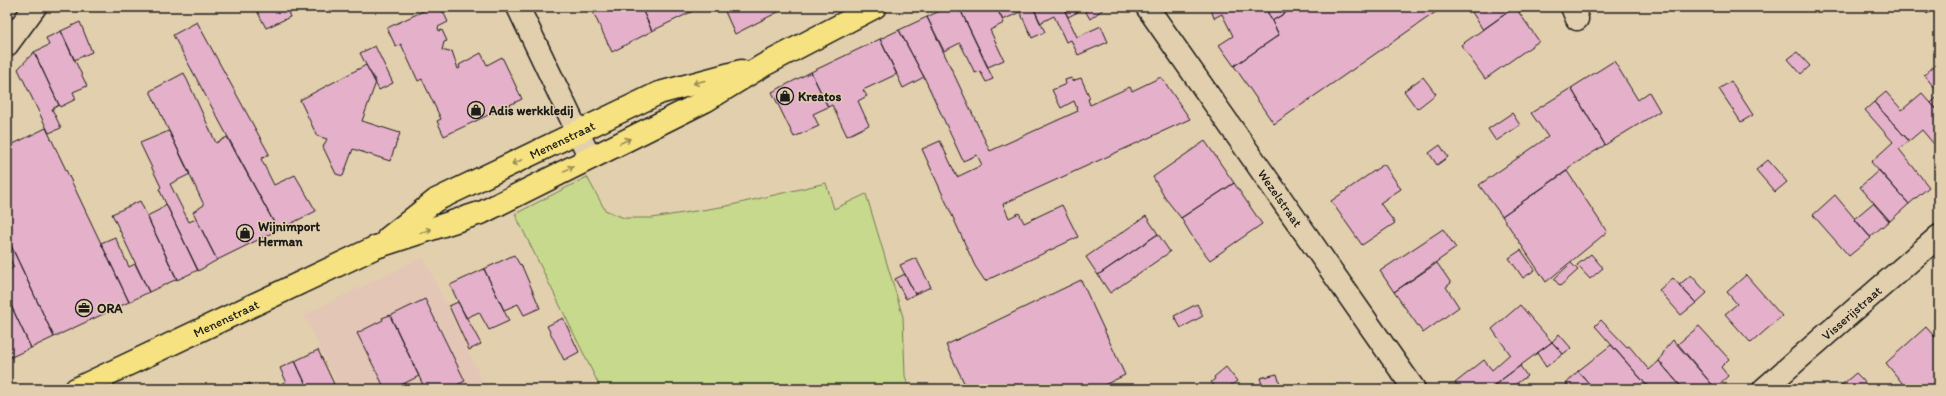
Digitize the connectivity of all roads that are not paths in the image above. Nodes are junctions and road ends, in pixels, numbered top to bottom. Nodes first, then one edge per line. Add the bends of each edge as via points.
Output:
1 (35, 7) edge
2 (518, 7) edge
3 (875, 7) edge
4 (1147, 7) edge
5 (7, 45) edge
6 (764, 65) junction
7 (577, 132) junction
8 (590, 158) junction
9 (1939, 236) edge
10 (376, 247) junction
11 (76, 389) edge
12 (1414, 389) edge
13 (1764, 389) edge

1 - 5 street
2 - 7 street
3 - 6 main road, Menenstraat
4 - 12 street, Wezelstraat
6 -> 7 main road, Menenstraat via 659,93
8 -> 6 main road, Menenstraat via 705,101
7 - 8 street
7 -> 10 main road, Menenstraat via 436,200
10 -> 8 main road, Menenstraat via 483,212
9 - 13 street, Visserijstraat
10 - 11 main road, Menenstraat

